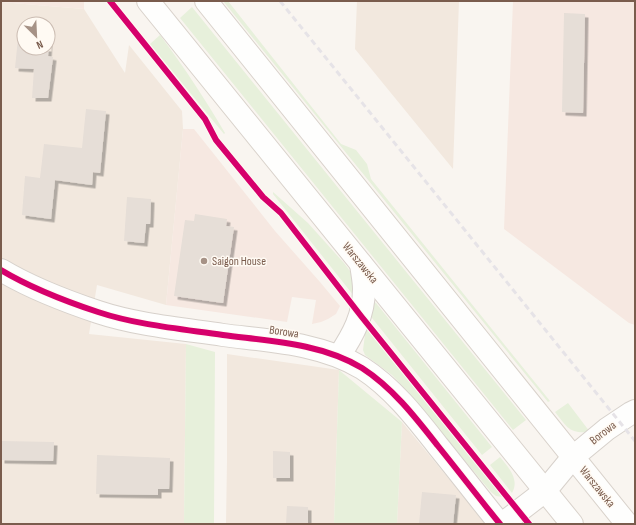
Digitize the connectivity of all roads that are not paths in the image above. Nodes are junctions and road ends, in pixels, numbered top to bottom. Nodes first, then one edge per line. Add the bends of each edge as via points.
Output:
1 (148, 1) edge
2 (206, 1) edge
3 (361, 264) junction
4 (1, 270) edge
5 (339, 356) junction
6 (635, 411) edge
7 (574, 458) junction
8 (545, 491) junction
9 (501, 524) edge
10 (572, 524) edge
11 (627, 524) edge

1 - 3 main road, Warszawska
2 - 7 main road, Warszawska
3 - 5 main road via 364,290 361,316
3 - 8 main road, Warszawska
4 - 5 main road, Borowa via 55,296 98,312 156,325 290,344
5 - 9 main road, Borowa via 372,375 394,395
6 - 7 main road, Borowa via 607,429
7 - 8 main road, Borowa
7 - 11 main road, Warszawska
8 - 9 main road, Borowa
8 - 10 main road, Warszawska

